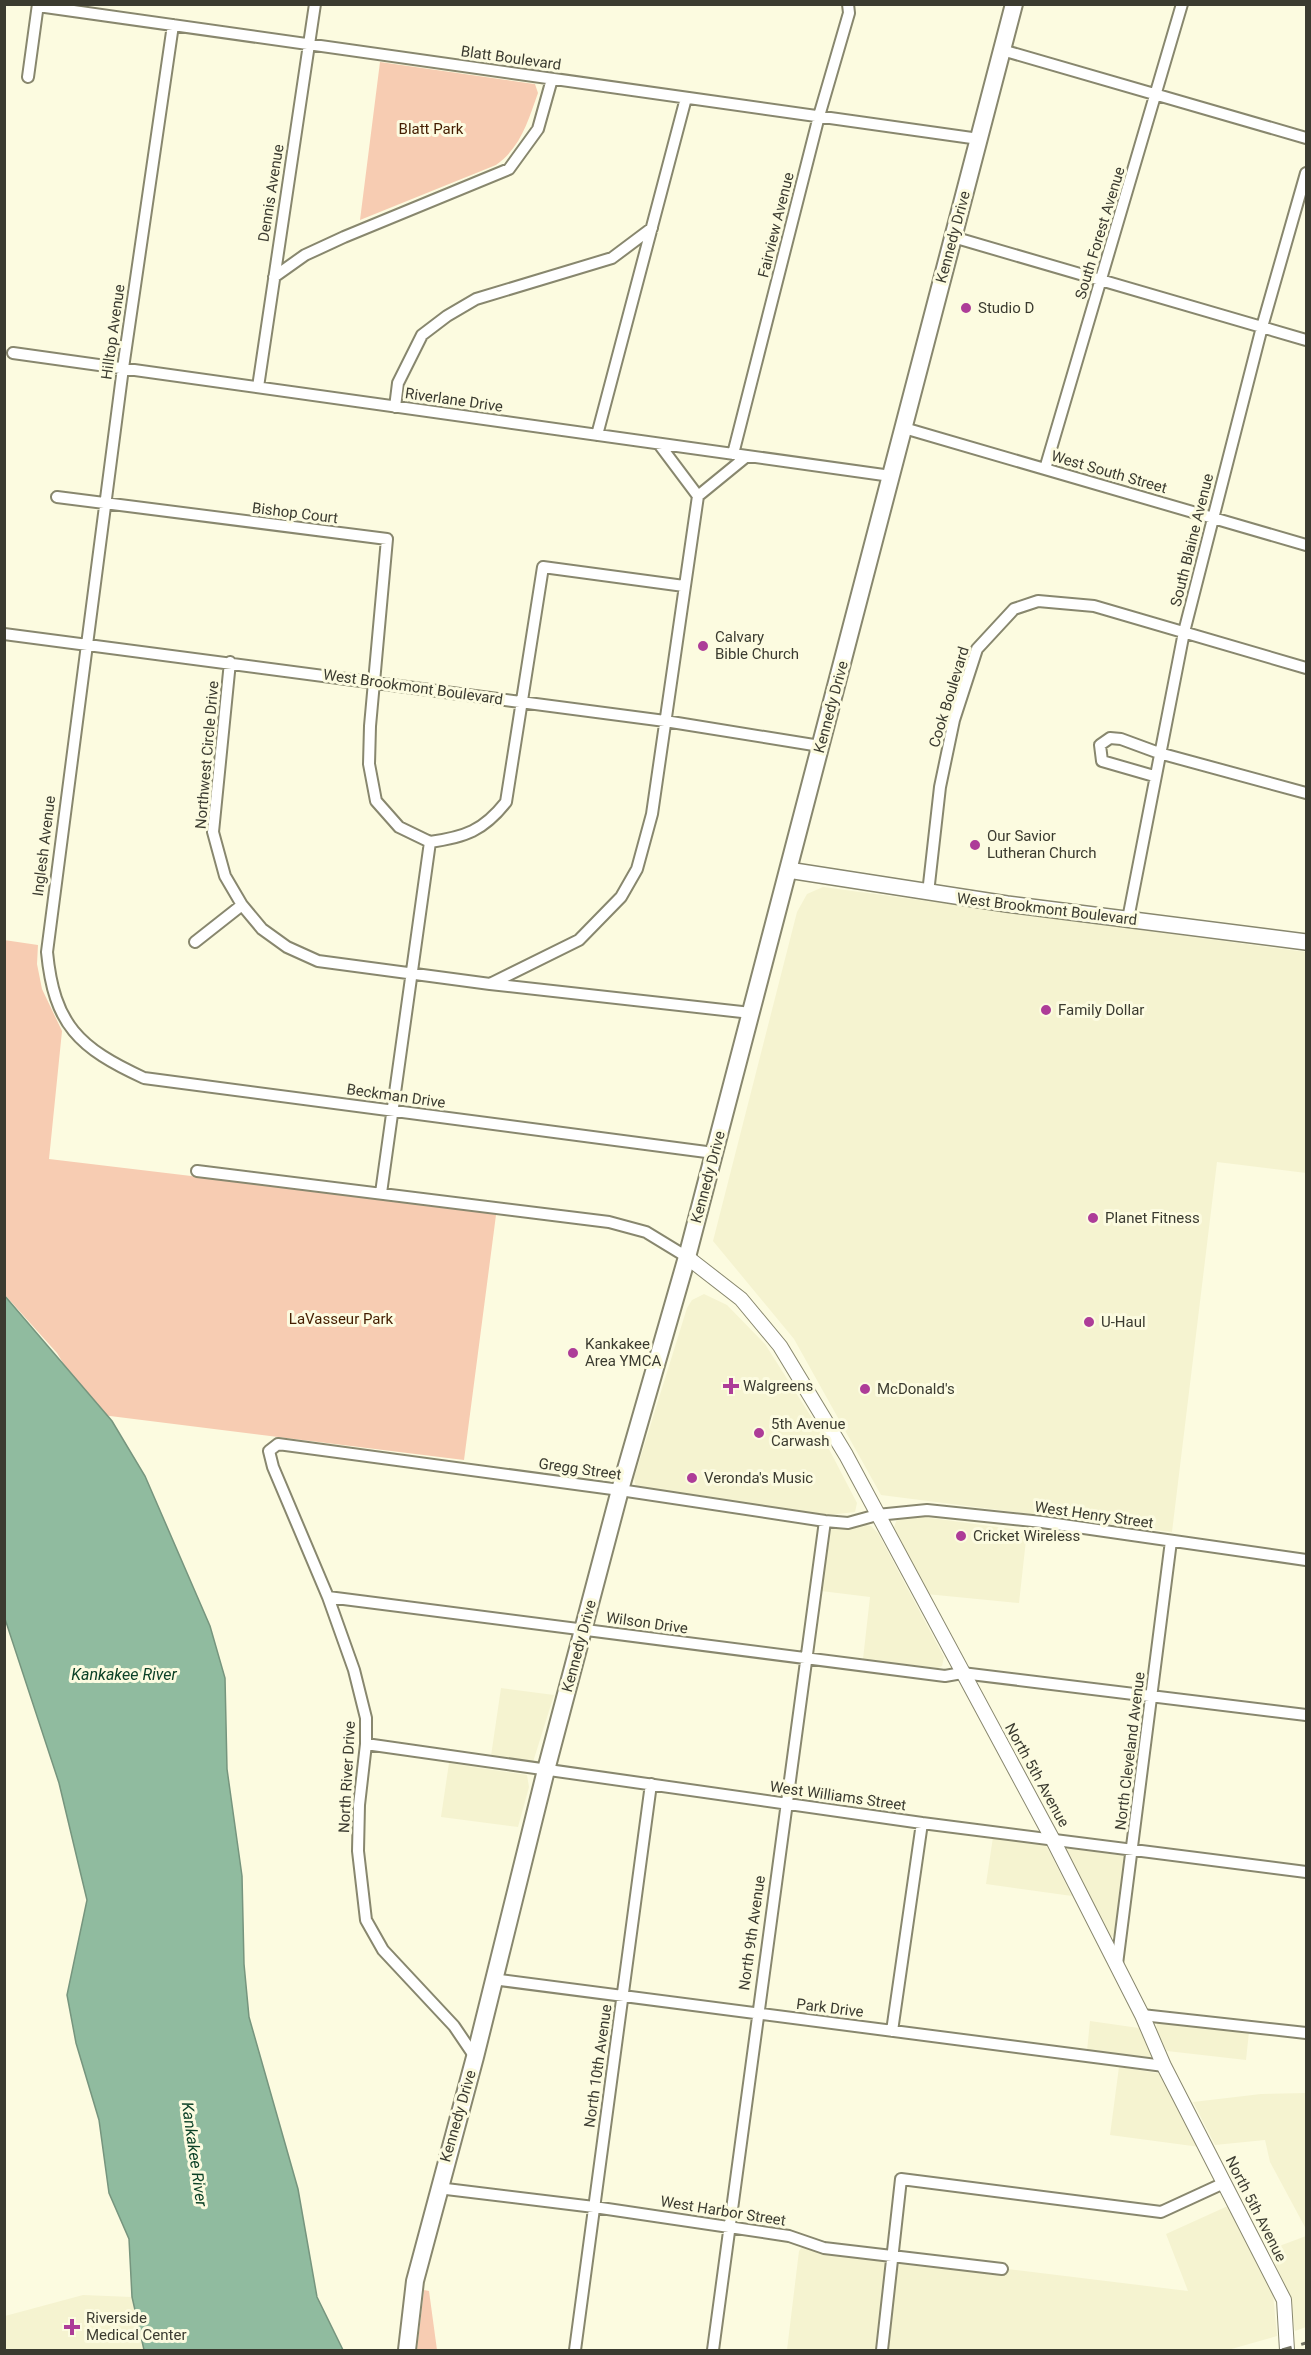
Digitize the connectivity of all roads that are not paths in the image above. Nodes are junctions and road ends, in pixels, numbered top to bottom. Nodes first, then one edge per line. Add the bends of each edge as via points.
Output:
1 (315, 4) edge
2 (848, 4) edge
3 (1014, 4) edge
4 (1182, 4) edge
5 (38, 5) edge
6 (172, 25) junction
7 (309, 44) junction
8 (1002, 50) junction
9 (28, 77) dead end
10 (552, 79) junction
11 (1156, 95) junction
12 (686, 98) junction
13 (819, 116) junction
14 (1306, 138) edge
15 (979, 139) junction
16 (1306, 173) edge
17 (652, 228) junction
18 (953, 237) junction
19 (273, 276) junction
20 (1101, 280) junction
21 (1262, 327) junction
22 (1306, 340) edge
23 (13, 353) dead end
24 (123, 368) junction
25 (258, 387) junction
26 (395, 407) junction
27 (904, 428) junction
28 (597, 435) junction
29 (659, 444) junction
30 (732, 454) junction
31 (747, 456) junction
32 (1045, 469) junction
33 (891, 476) junction
34 (698, 496) junction
35 (57, 497) dead end
36 (105, 504) junction
37 (1211, 519) junction
38 (1306, 545) edge
39 (684, 586) junction
40 (1184, 632) junction
41 (4, 634) edge
42 (87, 644) junction
43 (230, 662) junction
44 (1306, 668) edge
45 (375, 682) junction
46 (520, 702) junction
47 (665, 721) junction
48 (820, 746) junction
49 (1159, 753) junction
50 (1155, 776) junction
51 (1306, 793) edge
52 (430, 842) junction
53 (788, 870) junction
54 (928, 893) junction
55 (242, 905) junction
56 (1128, 919) junction
57 (195, 942) dead end
58 (1306, 942) edge
59 (410, 975) junction
60 (490, 984) junction
61 (751, 1013) junction
62 (83, 1043) joint
63 (391, 1111) junction
64 (714, 1153) junction
65 (197, 1171) dead end
66 (381, 1193) junction
67 (687, 1257) junction
68 (278, 1444) joint
69 (620, 1490) junction
70 (877, 1515) junction
71 (825, 1521) junction
72 (1171, 1541) junction
73 (1306, 1560) edge
74 (328, 1597) junction
75 (584, 1629) junction
76 (808, 1659) junction
77 (962, 1673) junction
78 (1152, 1695) junction
79 (1306, 1715) edge
80 (366, 1744) junction
81 (546, 1770) junction
82 (651, 1784) junction
83 (786, 1803) junction
84 (922, 1823) junction
85 (1053, 1840) junction
86 (1133, 1849) junction
87 (1306, 1872) edge
88 (1117, 1964) junction
89 (492, 1979) junction
90 (623, 1996) junction
91 (756, 2015) junction
92 (1142, 2015) junction
93 (892, 2031) junction
94 (1306, 2033) edge
95 (475, 2057) junction
96 (1164, 2066) junction
97 (1224, 2183) junction
98 (438, 2188) junction
99 (594, 2207) junction
100 (729, 2228) junction
101 (892, 2256) junction
102 (1002, 2269) dead end
103 (407, 2350) edge
104 (575, 2350) edge
105 (713, 2350) edge
106 (882, 2350) edge
107 (1287, 2350) edge

1 - 7 street, Dennis Avenue
2 - 13 street, Fairview Avenue via 849,14
3 - 8 main road, Kennedy Drive
4 - 11 street, South Forest Avenue
5 - 6 street, Blatt Boulevard
5 - 9 street
6 - 7 street, Blatt Boulevard
6 - 24 street, Hilltop Avenue
7 - 10 street, Blatt Boulevard
7 - 19 street, Dennis Avenue
8 - 11 street
8 - 15 main road, Kennedy Drive
10 - 12 street, Blatt Boulevard
10 - 19 street via 538,129 509,169 304,255
11 - 14 street
11 - 20 street, South Forest Avenue
12 - 13 street, Blatt Boulevard
12 - 17 street
13 - 15 street, Blatt Boulevard
13 - 30 street, Fairview Avenue
15 - 18 main road, Kennedy Drive
16 - 21 street, South Blaine Avenue
17 - 26 street via 612,258 476,299 447,316 417,343 398,383
17 - 28 street
18 - 20 street
18 - 27 main road, Kennedy Drive
19 - 25 street, Dennis Avenue
20 - 21 street
20 - 32 street, South Forest Avenue
21 - 22 street
21 - 37 street, South Blaine Avenue
23 - 24 street, Riverlane Drive
24 - 25 street, Riverlane Drive
24 - 36 street, Hilltop Avenue
25 - 26 street, Riverlane Drive
26 - 28 street, Riverlane Drive
27 - 32 street, West South Street
27 - 33 main road, Kennedy Drive
28 - 29 street, Riverlane Drive
29 - 30 street, Riverlane Drive
29 - 34 street
30 - 31 street, Riverlane Drive
31 - 33 street, Riverlane Drive
31 - 34 street
32 - 37 street, West South Street
33 - 48 main road, Kennedy Drive
34 - 39 street
35 - 36 street, Bishop Court
36 - 42 street, Hilltop Avenue
36 - 45 street, Bishop Court via 387,539
37 - 38 street, West South Street
37 - 40 street, South Blaine Avenue
39 - 46 street via 543,567
39 - 47 street
40 - 44 street, Cook Boulevard
40 - 49 street, South Blaine Avenue
40 - 54 street, Cook Boulevard via 1094,606 1038,601 1014,609 994,627 977,649 954,720 940,787
41 - 42 street, West Brookmont Boulevard
42 - 43 street, West Brookmont Boulevard
42 - 62 street, Inglesh Avenue via 47,952 50,987 63,1017
43 - 45 street, West Brookmont Boulevard
43 - 55 street, Northwest Circle Drive via 213,832 225,876
45 - 46 street, West Brookmont Boulevard
45 - 52 street via 369,764 376,801 399,827
46 - 47 street, West Brookmont Boulevard
46 - 52 street via 506,802 490,822 460,837
47 - 48 street, West Brookmont Boulevard
47 - 60 street via 652,814 636,869 621,897 579,940
48 - 53 main road, Kennedy Drive
49 - 50 street, South Blaine Avenue
49 - 50 street via 1120,739 1110,738 1100,746 1102,761
49 - 51 street
50 - 56 street, South Blaine Avenue
52 - 59 street
53 - 54 main road, West Brookmont Boulevard
53 - 61 main road, Kennedy Drive
54 - 56 main road, West Brookmont Boulevard
55 - 57 street
55 - 59 street, Northwest Circle Drive via 262,929 287,947 318,961
56 - 58 main road, West Brookmont Boulevard
59 - 60 street, Northwest Circle Drive
59 - 63 street
60 - 61 street, Northwest Circle Drive
61 - 64 main road, Kennedy Drive
62 - 63 street, Beckman Drive via 111,1063 144,1078
63 - 64 street, Beckman Drive
63 - 66 street
64 - 67 main road, Kennedy Drive
65 - 66 street
66 - 67 street via 629,1226
67 - 69 main road, Kennedy Drive
67 - 70 street, North 5th Avenue via 741,1299 780,1346
68 - 69 street, Gregg Street
68 - 74 street, North River Drive via 269,1451 273,1467
69 - 71 street, Gregg Street
69 - 75 main road, Kennedy Drive
70 - 71 street, Gregg Street via 848,1523
70 - 72 street, West Henry Street via 927,1510
70 - 77 street, North 5th Avenue
71 - 76 street, North 9th Avenue
72 - 73 street, West Henry Street
72 - 78 street, North Cleveland Avenue
74 - 75 street, Wilson Drive
74 - 80 street, North River Drive via 354,1670 366,1718
75 - 76 street, Wilson Drive
75 - 81 main road, Kennedy Drive
76 - 77 street, Wilson Drive via 945,1676
76 - 83 street, North 9th Avenue
77 - 78 street, Wilson Drive
77 - 85 street, North 5th Avenue
78 - 79 street, Wilson Drive
78 - 86 street, North Cleveland Avenue
80 - 81 street, West Williams Street
80 - 95 street, North River Drive via 358,1851 366,1920 383,1950 454,2026
81 - 82 street, West Williams Street
81 - 89 main road, Kennedy Drive
82 - 83 street, West Williams Street
82 - 90 street, North 10th Avenue
83 - 84 street, West Williams Street
83 - 91 street, North 9th Avenue
84 - 85 street, West Williams Street
84 - 93 street
85 - 86 street, West Williams Street
85 - 88 street, North 5th Avenue
86 - 87 street, West Williams Street
86 - 88 street, North Cleveland Avenue
88 - 92 street, North 5th Avenue
89 - 90 street, Park Drive
89 - 95 main road, Kennedy Drive
90 - 91 street, Park Drive
90 - 99 street, North 10th Avenue
91 - 93 street, Park Drive
91 - 100 street, North 9th Avenue
92 - 94 street
92 - 96 street, North 5th Avenue
93 - 96 street, Park Drive
95 - 98 main road, Kennedy Drive
96 - 97 street, North 5th Avenue
97 - 101 street via 1161,2212 901,2179
97 - 107 street, North 5th Avenue via 1284,2300
98 - 99 street, West Harbor Street
98 - 103 main road, Kennedy Drive via 415,2281
99 - 100 street, West Harbor Street
99 - 104 street, North 10th Avenue
100 - 101 street, West Harbor Street via 789,2236 824,2248
100 - 105 street, North 9th Avenue
101 - 102 street, West Harbor Street
101 - 106 street

